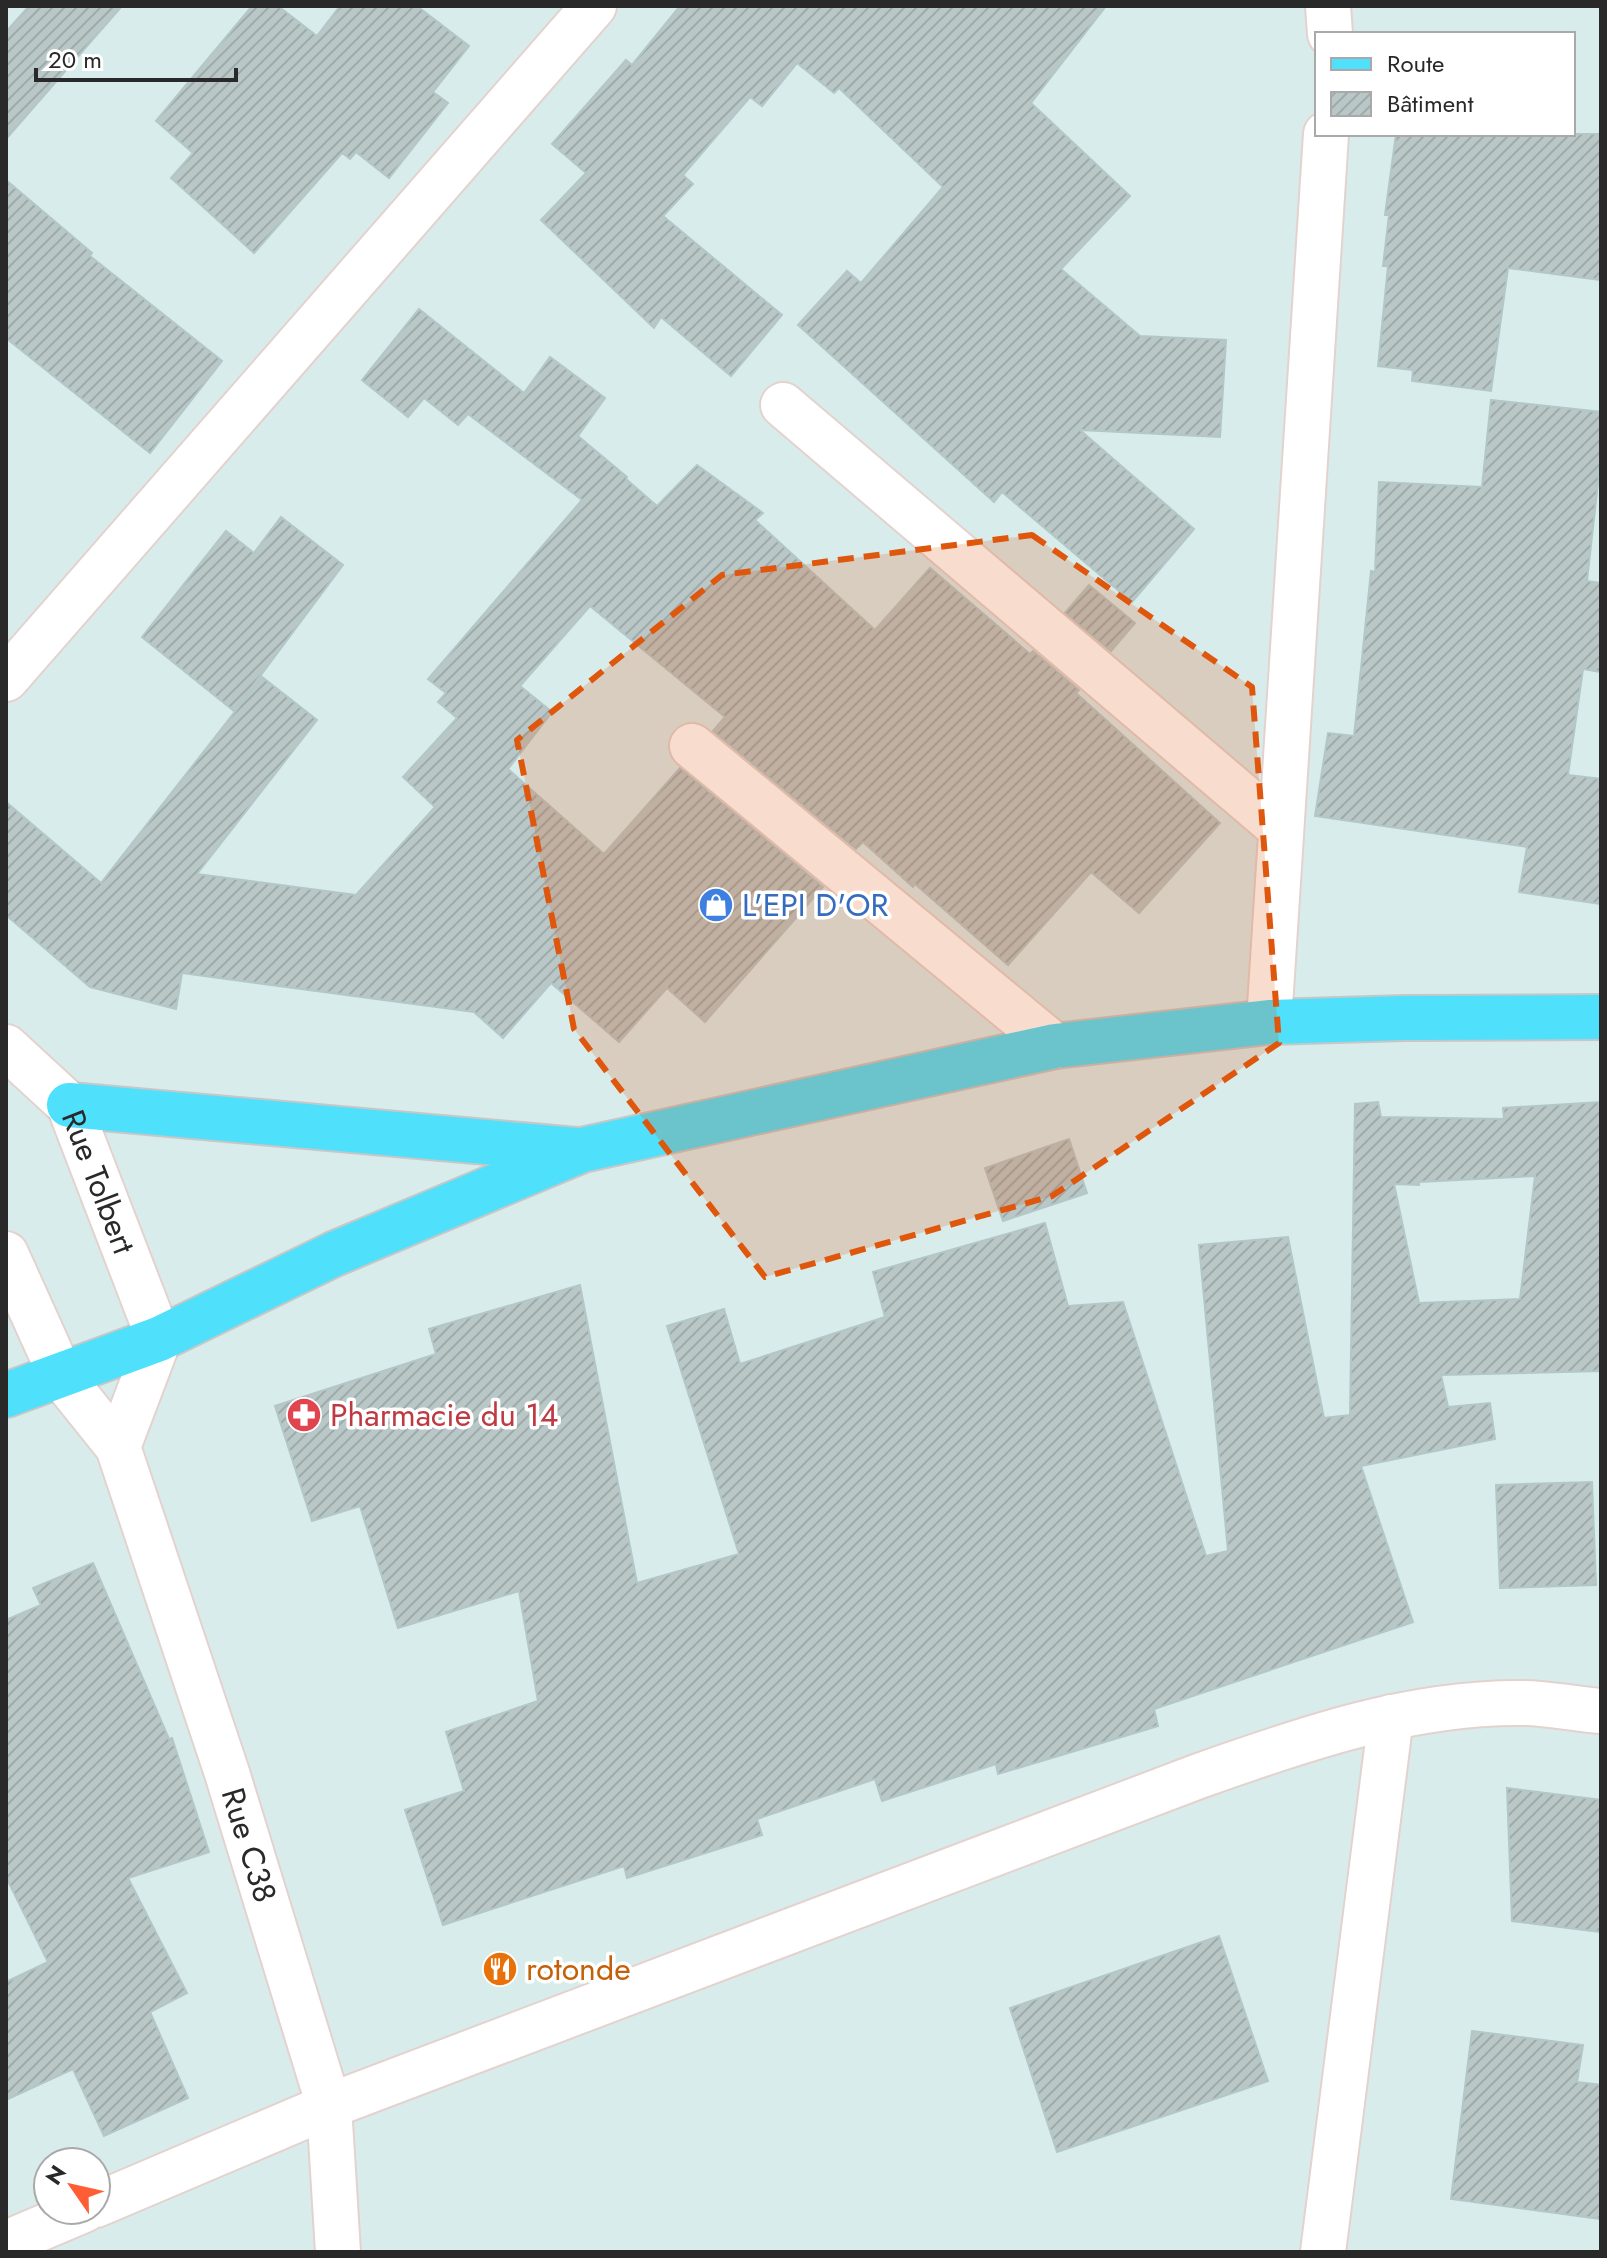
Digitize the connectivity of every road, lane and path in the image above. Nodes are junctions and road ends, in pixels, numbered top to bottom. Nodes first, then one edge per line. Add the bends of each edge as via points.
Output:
1 (594, 6) edge
2 (1328, 6) edge
3 (1330, 32) edge
4 (1326, 136) edge
5 (783, 405) dead end
6 (6, 679) edge
7 (692, 746) dead end
8 (1281, 829) junction
9 (1601, 1017) edge
10 (1269, 1022) junction
11 (1055, 1046) junction
12 (6, 1047) edge
13 (69, 1105) junction
14 (582, 1150) junction
15 (6, 1254) edge
16 (159, 1339) junction
17 (61, 1376) junction
18 (6, 1395) edge
19 (118, 1447) junction
20 (1601, 1711) edge
21 (1391, 1717) junction
22 (329, 2106) junction
23 (112, 2198) edge
24 (46, 2226) edge
25 (6, 2243) edge
26 (338, 2252) edge
27 (1323, 2252) edge

1 - 6 street
2 - 3 street
4 - 8 street
5 - 8 street
7 - 11 street
8 - 10 street
9 - 10 main road
10 - 11 main road
11 - 14 main road
12 - 13 street, Rue Tolbert
13 - 14 main road
13 - 16 street, Rue Tolbert
14 - 16 main road via 334,1254
15 - 17 street
16 - 17 main road
16 - 19 street
17 - 18 main road
17 - 19 street, Rue C38
19 - 22 street, Rue C38 via 227,1773
20 - 21 street via 1523,1703
21 - 22 street via 1306,1738 1199,1776
21 - 27 street
22 - 23 street
22 - 26 street, Rue C38
24 - 25 street

